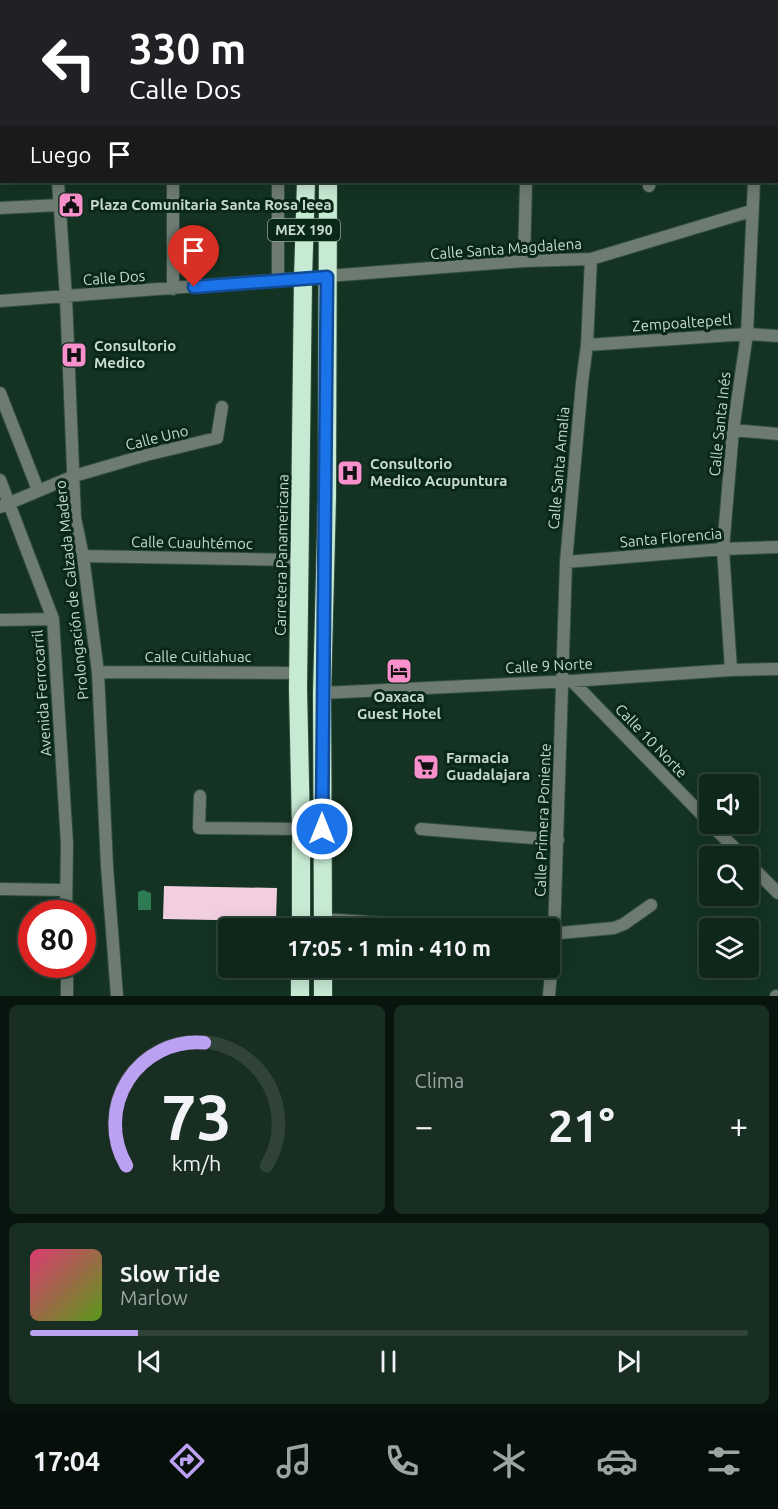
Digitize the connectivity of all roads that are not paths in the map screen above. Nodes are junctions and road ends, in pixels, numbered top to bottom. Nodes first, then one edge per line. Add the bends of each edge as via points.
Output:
1 (58, 183) edge
2 (173, 183) edge
3 (278, 183) edge
4 (306, 183) edge
5 (328, 183) edge
6 (526, 183) edge
7 (754, 183) edge
8 (59, 205) junction
9 (0, 208) edge
10 (751, 211) junction
11 (591, 259) junction
12 (524, 261) junction
13 (327, 277) junction
14 (303, 279) junction
15 (278, 281) junction
16 (173, 288) junction
17 (66, 297) junction
18 (0, 301) edge
19 (747, 333) junction
20 (778, 336) edge
21 (587, 345) junction
22 (0, 393) edge
23 (222, 407) dead end
24 (734, 430) junction
25 (778, 434) edge
26 (74, 476) junction
27 (0, 480) edge
28 (38, 490) junction
29 (4, 505) edge
30 (778, 547) edge
31 (723, 549) junction
32 (83, 556) junction
33 (300, 560) junction
34 (566, 562) junction
35 (53, 619) junction
36 (0, 620) edge
37 (778, 669) edge
38 (730, 670) junction
39 (98, 672) junction
40 (298, 673) junction
41 (567, 681) junction
42 (322, 693) junction
43 (200, 796) dead end
44 (699, 812) edge
45 (301, 829) junction
46 (421, 829) dead end
47 (721, 834) edge
48 (558, 840) junction
49 (732, 846) edge
50 (759, 874) edge
51 (0, 889) edge
52 (65, 891) junction
53 (778, 893) edge
54 (65, 900) edge
55 (651, 905) dead end
56 (301, 918) edge
57 (323, 918) edge
58 (553, 918) edge
59 (560, 933) edge
60 (67, 978) edge
61 (300, 978) edge
62 (323, 978) edge
63 (550, 978) edge
64 (67, 996) edge
65 (117, 996) edge
66 (300, 996) edge
67 (323, 996) edge
68 (549, 996) edge

1 - 8 street, Prolongación de Calzada Madero
2 - 16 street
3 - 15 street
4 - 14 highway, Carretera Panamericana / MEX 190
5 - 13 highway, MEX 190
6 - 12 street
7 - 10 street, Calle Santa Inés
8 - 9 street
8 - 17 street, Prolongación de Calzada Madero
10 - 11 street, Calle Santa Magdalena
10 - 19 street, Calle Santa Inés
11 - 12 street, Calle Santa Magdalena
11 - 21 street, Calle Santa Amalia
12 - 13 street, Calle Santa Magdalena
13 - 14 street, Calle Santa Magdalena
13 - 42 highway, MEX 190
14 - 15 street, Calle Dos
14 - 33 highway, Carretera Panamericana / MEX 190
15 - 16 street, Calle Dos
16 - 17 street, Calle Dos
17 - 18 street, Calle Dos
17 - 26 street, Prolongación de Calzada Madero
19 - 20 street, Zempoaltepetl
19 - 21 street, Zempoaltepetl
19 - 24 street, Calle Santa Inés
21 - 34 street, Calle Santa Amalia
22 - 28 street
23 - 26 street, Calle Uno via 217,438
24 - 25 street
24 - 31 street, Calle Santa Inés
26 - 28 street
26 - 32 street, Prolongación de Calzada Madero via 75,518
27 - 29 street, Avenida Ferrocarril
28 - 29 street
29 - 35 street, Avenida Ferrocarril
30 - 31 street, Santa Florencia
31 - 34 street, Santa Florencia
31 - 38 street, Calle Santa Inés
32 - 33 street, Calle Cuauhtémoc
32 - 39 street, Prolongación de Calzada Madero
33 - 40 highway, Carretera Panamericana / MEX 190
34 - 41 street, Calle Santa Amalia
35 - 36 street
35 - 52 street, Avenida Ferrocarril via 67,844
37 - 38 street, Calle 9 Norte
38 - 41 street, Calle 9 Norte
39 - 40 street, Calle Cuitlahuac
39 - 65 street, Prolongación de Calzada Madero
40 - 45 highway, Carretera Panamericana / MEX 190
41 - 42 street, Calle 9 Norte
41 - 44 street, Calle 10 Norte
41 - 48 street, Calle Primera Poniente
42 - 57 highway, MEX 190
43 - 45 street via 199,828
45 - 56 highway, Carretera Panamericana / MEX 190
46 - 48 street
47 - 49 street, Calle 10 Norte
48 - 58 street, Calle Primera Poniente
50 - 53 street
51 - 52 street
52 - 54 street, Avenida Ferrocarril
55 - 59 street via 614,928
60 - 64 street
61 - 66 highway
62 - 67 highway
63 - 68 street, Calle Primera Poniente

